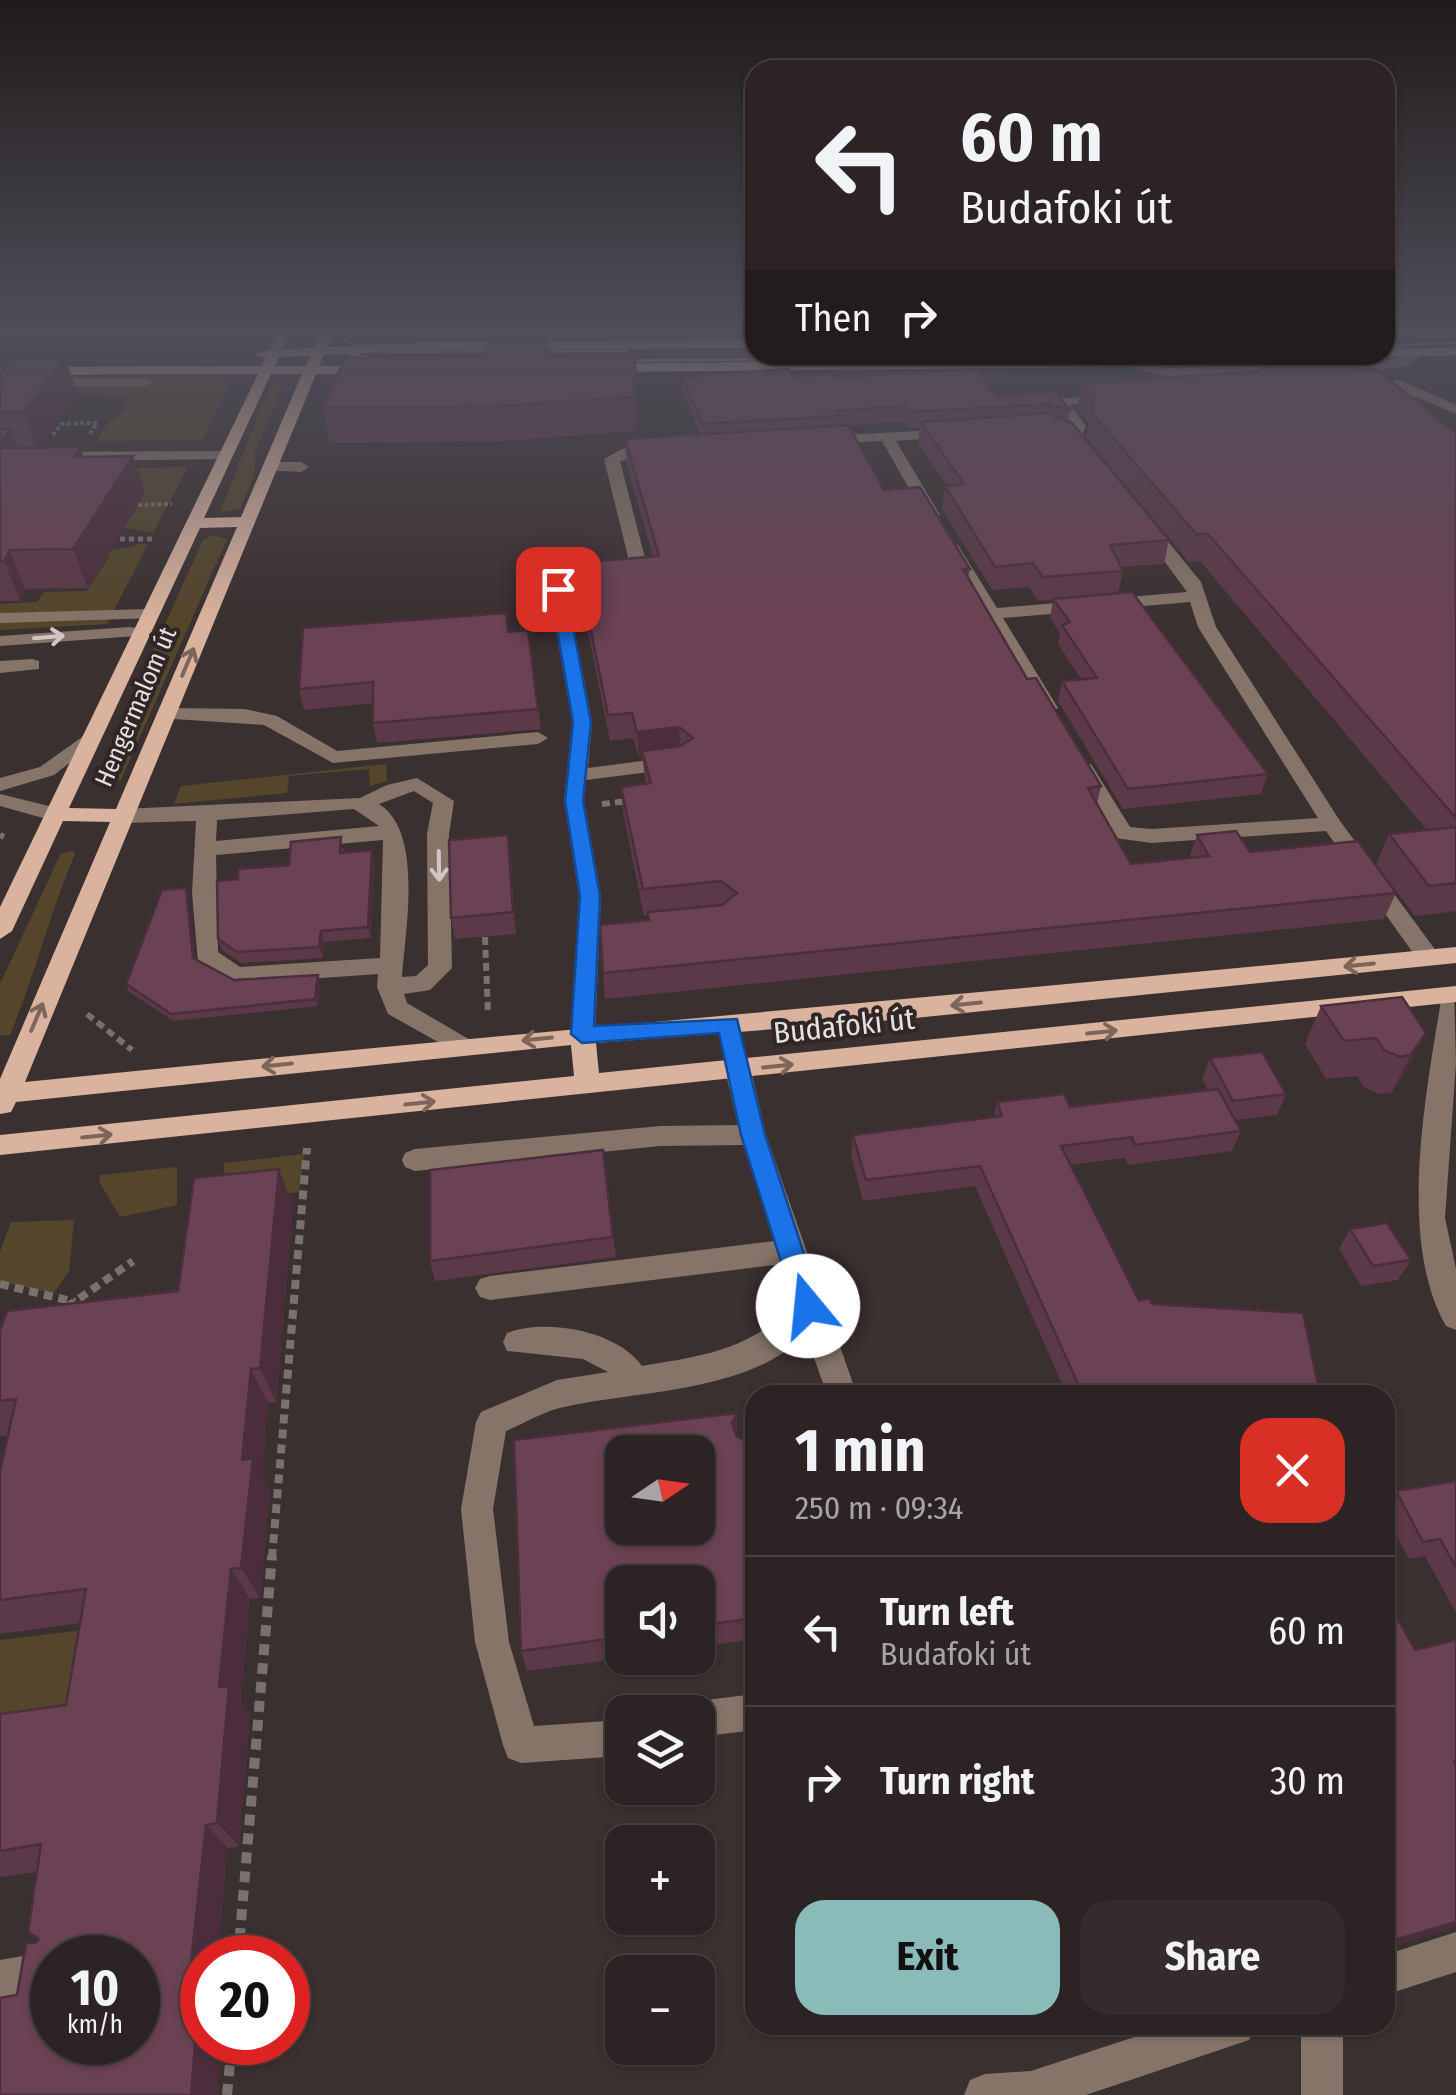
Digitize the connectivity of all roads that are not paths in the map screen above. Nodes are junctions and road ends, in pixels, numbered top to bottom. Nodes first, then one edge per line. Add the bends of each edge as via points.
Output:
1 (239, 427) edge
2 (287, 427) edge
3 (1079, 427) edge
4 (1421, 427) edge
5 (967, 432) edge
6 (887, 437) junction
7 (1073, 441) edge
8 (798, 442) edge
9 (681, 449) edge
10 (226, 454) junction
11 (1456, 455) edge
12 (0, 456) edge
13 (301, 466) dead end
14 (270, 467) junction
15 (1133, 510) edge
16 (247, 522) junction
17 (193, 523) junction
18 (1197, 596) junction
19 (991, 614) junction
20 (0, 618) edge
21 (146, 623) junction
22 (0, 642) edge
23 (32, 665) dead end
24 (0, 667) edge
25 (166, 714) junction
26 (92, 736) junction
27 (538, 738) edge
28 (680, 762) edge
29 (579, 774) junction
30 (0, 785) edge
31 (0, 800) edge
32 (363, 804) junction
33 (54, 814) junction
34 (206, 814) junction
35 (123, 816) junction
36 (1332, 824) junction
37 (392, 832) junction
38 (205, 849) junction
39 (0, 931) edge
40 (1456, 956) edge
41 (1429, 958) junction
42 (390, 976) junction
43 (1455, 995) edge
44 (729, 1024) junction
45 (582, 1034) junction
46 (463, 1046) junction
47 (1449, 1069) edge
48 (738, 1070) junction
49 (587, 1085) junction
50 (2, 1099) edge
51 (753, 1135) junction
52 (0, 1145) edge
53 (416, 1160) dead end
54 (791, 1251) junction
55 (490, 1288) dead end
56 (808, 1306) junction
57 (1456, 1317) edge
58 (518, 1342) dead end
59 (633, 1379) junction
60 (838, 1385) edge
61 (745, 1713) edge
62 (715, 1718) edge
63 (605, 1739) edge
64 (1456, 1952) edge
65 (1395, 1972) edge
66 (30, 1975) edge
67 (0, 1980) edge
68 (1205, 2035) edge
69 (1322, 2035) edge
70 (1032, 2094) edge
71 (985, 2095) edge
72 (1322, 2095) edge

1 - 10 main road, Hengermalom út
2 - 14 main road, Hengermalom út
3 - 7 street
4 - 11 street
5 - 6 street
6 - 8 street
6 - 19 street
9 - 29 street via 612,459 637,558 618,572 571,578 558,589 582,722
10 - 12 street
10 - 17 main road, Hengermalom út
13 - 14 street
14 - 16 main road, Hengermalom út
15 - 18 street
16 - 17 main road
25 -> 16 main road, Hengermalom út
17 - 21 main road, Hengermalom út
18 - 19 street
18 - 36 street via 1206,627
19 - 36 street via 1123,832 1152,836
20 - 21 street
22 -> 21 street
21 - 26 main road, Hengermalom út
23 - 24 street
25 - 27 street via 270,720 333,757
25 - 35 main road, Hengermalom út
26 - 30 street via 48,771
26 - 33 main road, Hengermalom út
28 - 29 street
29 - 45 street via 575,807 597,932
31 - 33 street
32 - 34 street
32 - 37 street via 382,815
32 -> 42 street via 417,784 444,801 438,834 440,968 422,984
33 - 35 main road
33 - 39 main road, Hengermalom út
34 - 35 street
34 - 38 street
50 -> 35 main road, Hengermalom út
36 - 41 street
37 - 38 street
37 - 42 street
38 - 42 street via 206,956 236,976
40 - 41 main road, Budafoki út
41 - 43 main road
41 -> 44 main road, Budafoki út
42 - 46 street via 397,1008
43 - 47 street
48 -> 43 main road, Budafoki út
44 - 45 main road, Budafoki út
44 - 48 main road
45 -> 46 main road, Budafoki út
45 - 49 main road
46 -> 50 main road, Budafoki út
47 - 57 street via 1431,1218
48 - 49 main road, Budafoki út
48 - 51 street
52 -> 49 main road, Budafoki út
51 - 53 street via 660,1136
51 - 54 street
54 - 55 street
54 - 56 street
56 - 59 street via 790,1329 750,1356
56 - 60 street
58 - 59 street via 598,1348 626,1364
59 - 63 street via 558,1394 492,1422 476,1509 492,1642 521,1745
61 - 62 street
64 - 65 street
66 - 67 street
68 - 70 street
69 - 72 street
70 - 71 street

